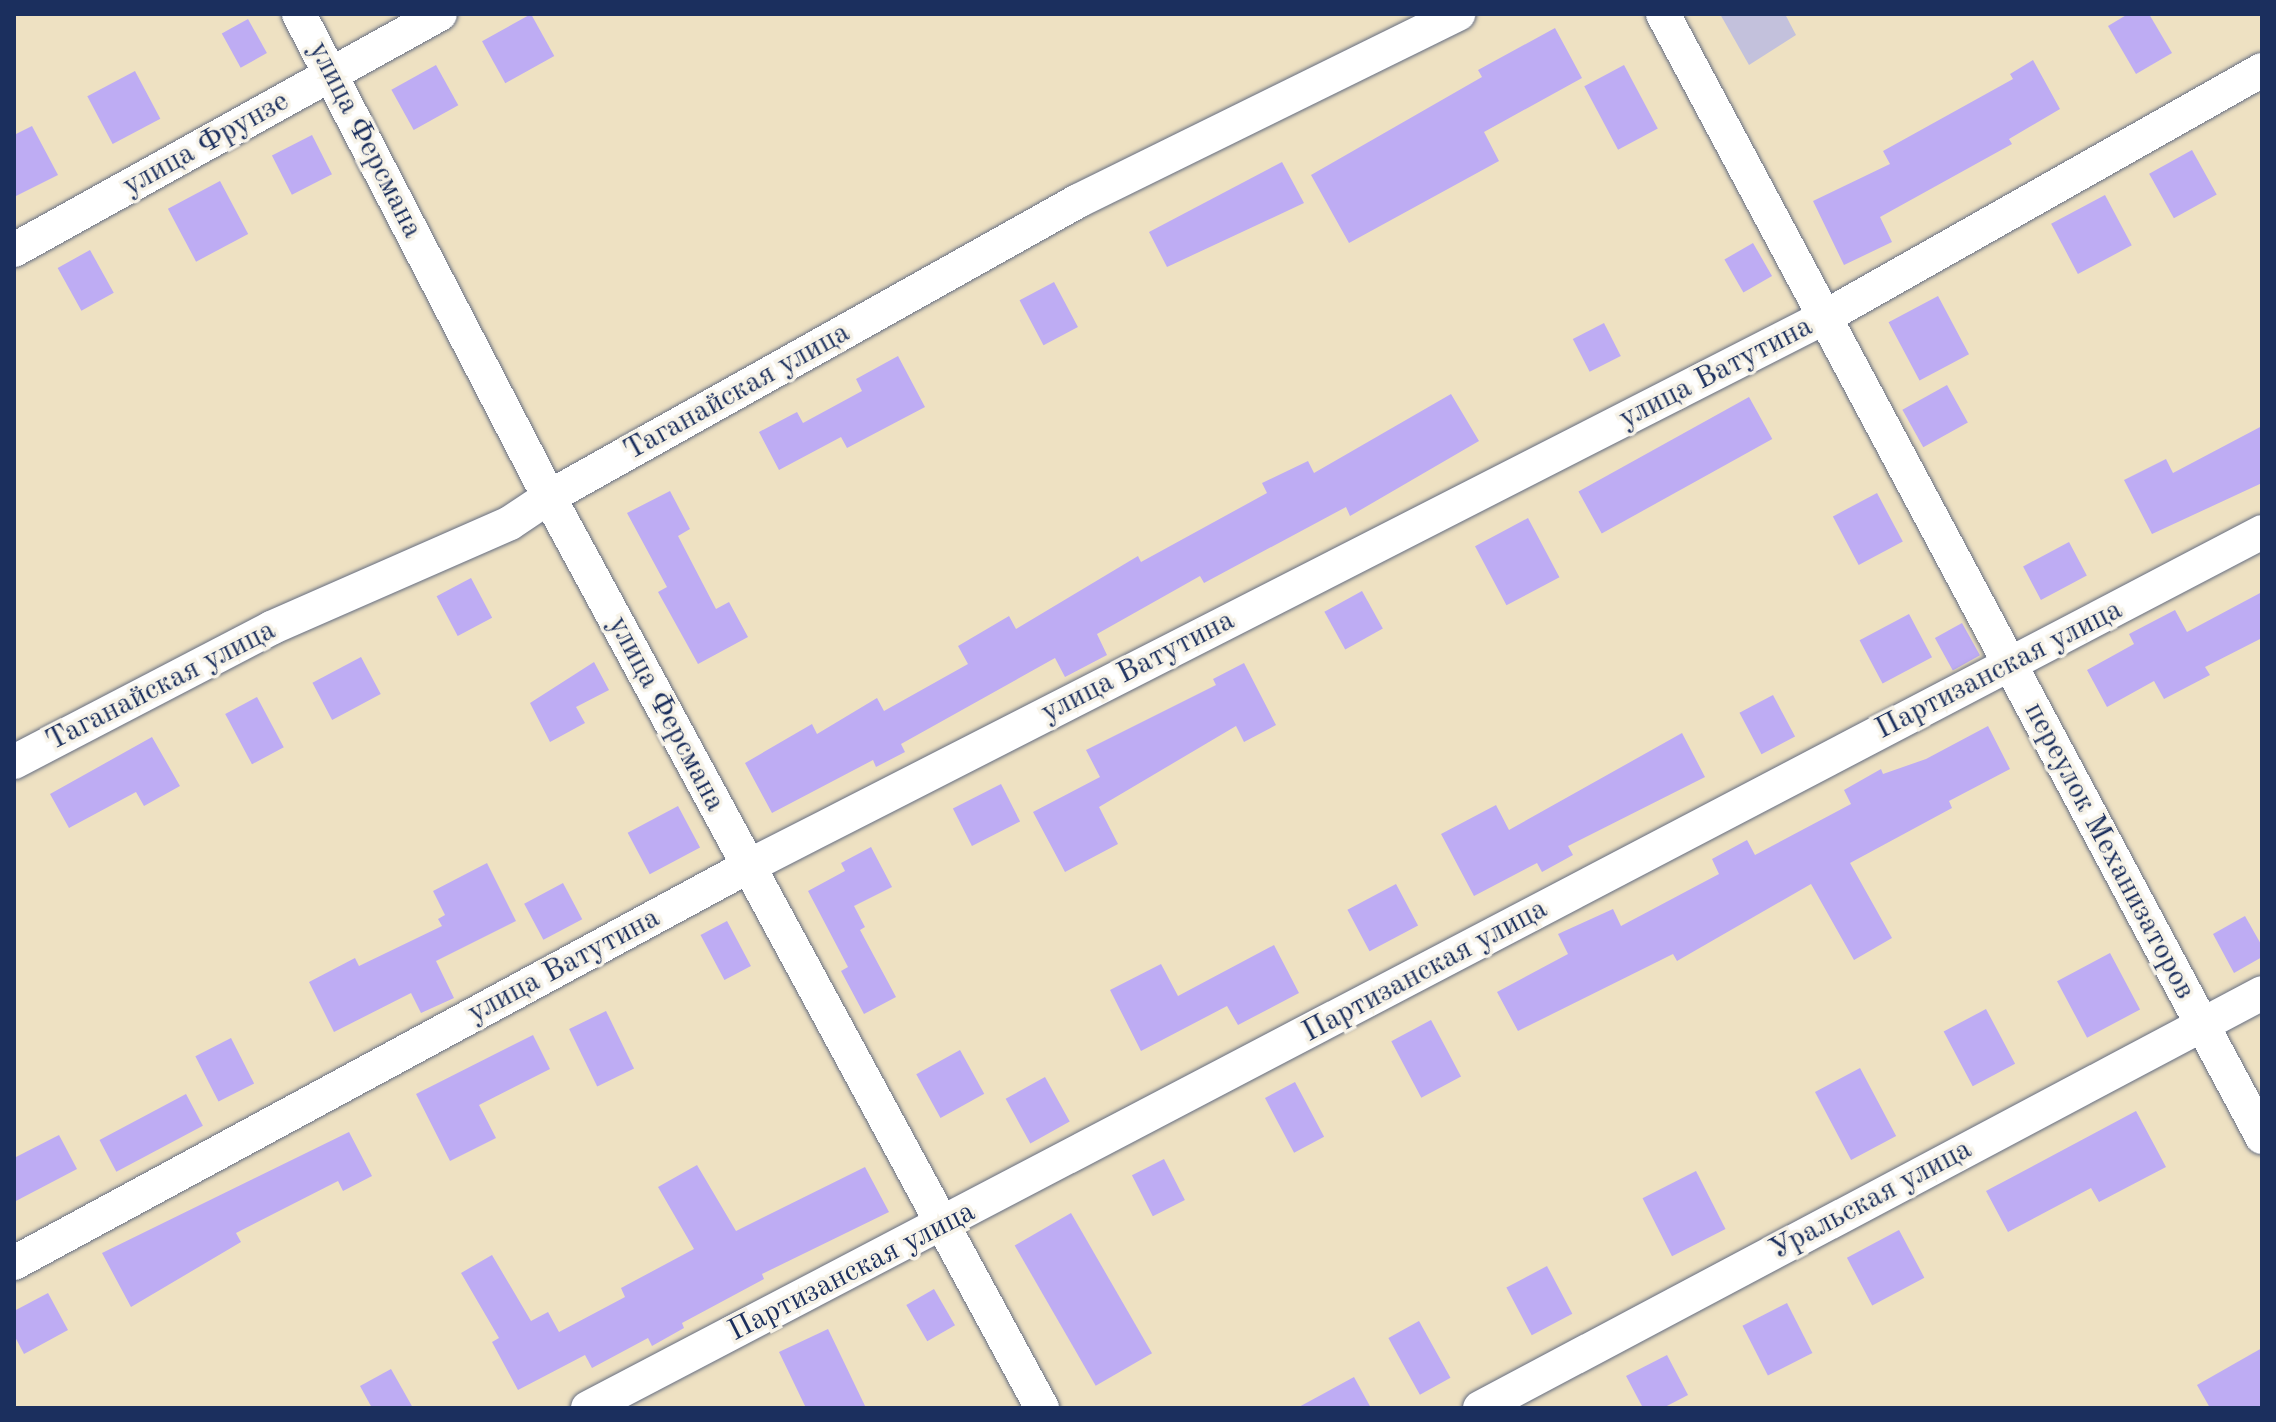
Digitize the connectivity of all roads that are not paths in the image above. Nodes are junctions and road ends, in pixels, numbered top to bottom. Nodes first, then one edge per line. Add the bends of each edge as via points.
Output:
1 (299, 14) edge
2 (440, 14) edge
3 (1458, 14) edge
4 (1663, 14) edge
5 (2262, 70) edge
6 (331, 75) junction
7 (14, 250) edge
8 (1823, 318) junction
9 (549, 497) junction
10 (2262, 532) edge
11 (2009, 662) junction
12 (14, 762) edge
13 (747, 867) junction
14 (2262, 993) edge
15 (2202, 1025) junction
16 (2262, 1137) edge
17 (944, 1225) junction
18 (14, 1263) edge
19 (588, 1408) edge
20 (1042, 1408) edge
21 (1480, 1408) edge

1 - 6 street, улица Ферсмана
2 - 6 street, улица Фрунзе
3 - 9 street, Таганайская улица via 1078,201
4 - 8 street, переулок Механизаторов
5 - 8 street, улица Ватутина
6 - 7 street, улица Фрунзе
6 - 9 street, улица Ферсмана
8 - 11 street, переулок Механизаторов
8 - 13 street, улица Ватутина
9 - 12 street, Таганайская улица via 510,523 271,628
9 - 13 street, улица Ферсмана
10 - 11 street, Партизанская улица
11 - 15 street, переулок Механизаторов
11 - 17 street, Партизанская улица
13 - 17 street, улица Ферсмана
13 - 18 street, улица Ватутина
14 - 15 street, Уральская улица
15 - 16 street, переулок Механизаторов
15 - 21 street, Уральская улица
17 - 19 street, Партизанская улица
17 - 20 street, улица Ферсмана

